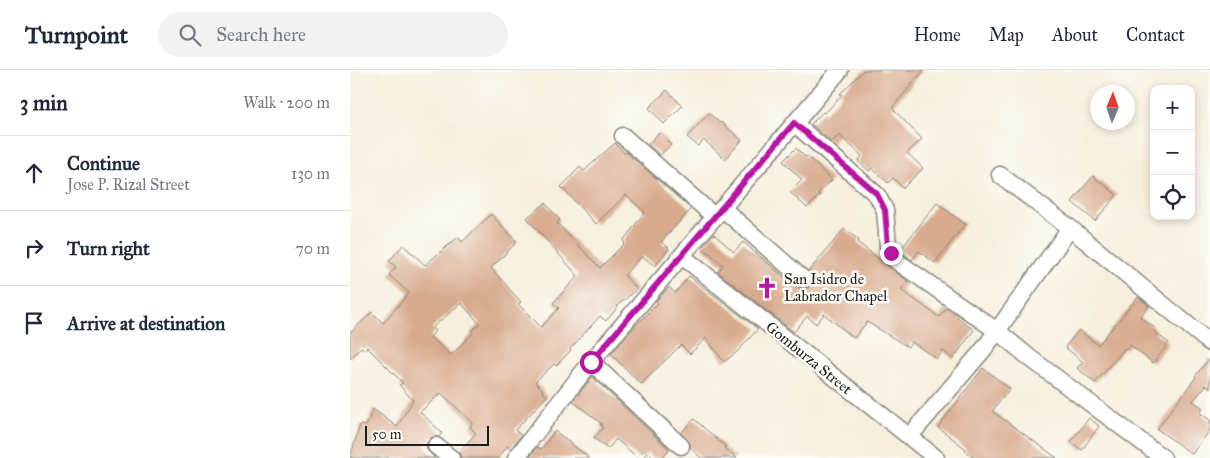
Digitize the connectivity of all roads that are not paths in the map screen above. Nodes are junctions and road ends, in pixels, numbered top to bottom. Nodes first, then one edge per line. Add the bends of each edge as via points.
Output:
1 (840, 70) edge
2 (794, 123) junction
3 (623, 136) dead end
4 (1000, 175) dead end
5 (719, 213) junction
6 (1070, 228) junction
7 (682, 256) junction
8 (803, 279) dead end
9 (997, 331) junction
10 (1210, 343) edge
11 (591, 362) junction
12 (909, 437) junction
13 (436, 446) dead end
14 (681, 446) dead end
15 (451, 458) edge
16 (516, 458) edge
17 (936, 458) edge
18 (1163, 458) edge

1 - 2 street
2 - 5 street
2 - 9 street via 877,194 885,210 888,246 895,260
3 - 5 street
4 - 6 street
5 - 7 street
5 - 8 street
6 - 9 street
6 - 10 street
7 - 11 street
7 - 12 street, Gomburza Street
9 - 12 street
9 - 18 street
11 - 14 street
11 - 16 street
12 - 17 street, Gomburza Street
13 - 15 street

